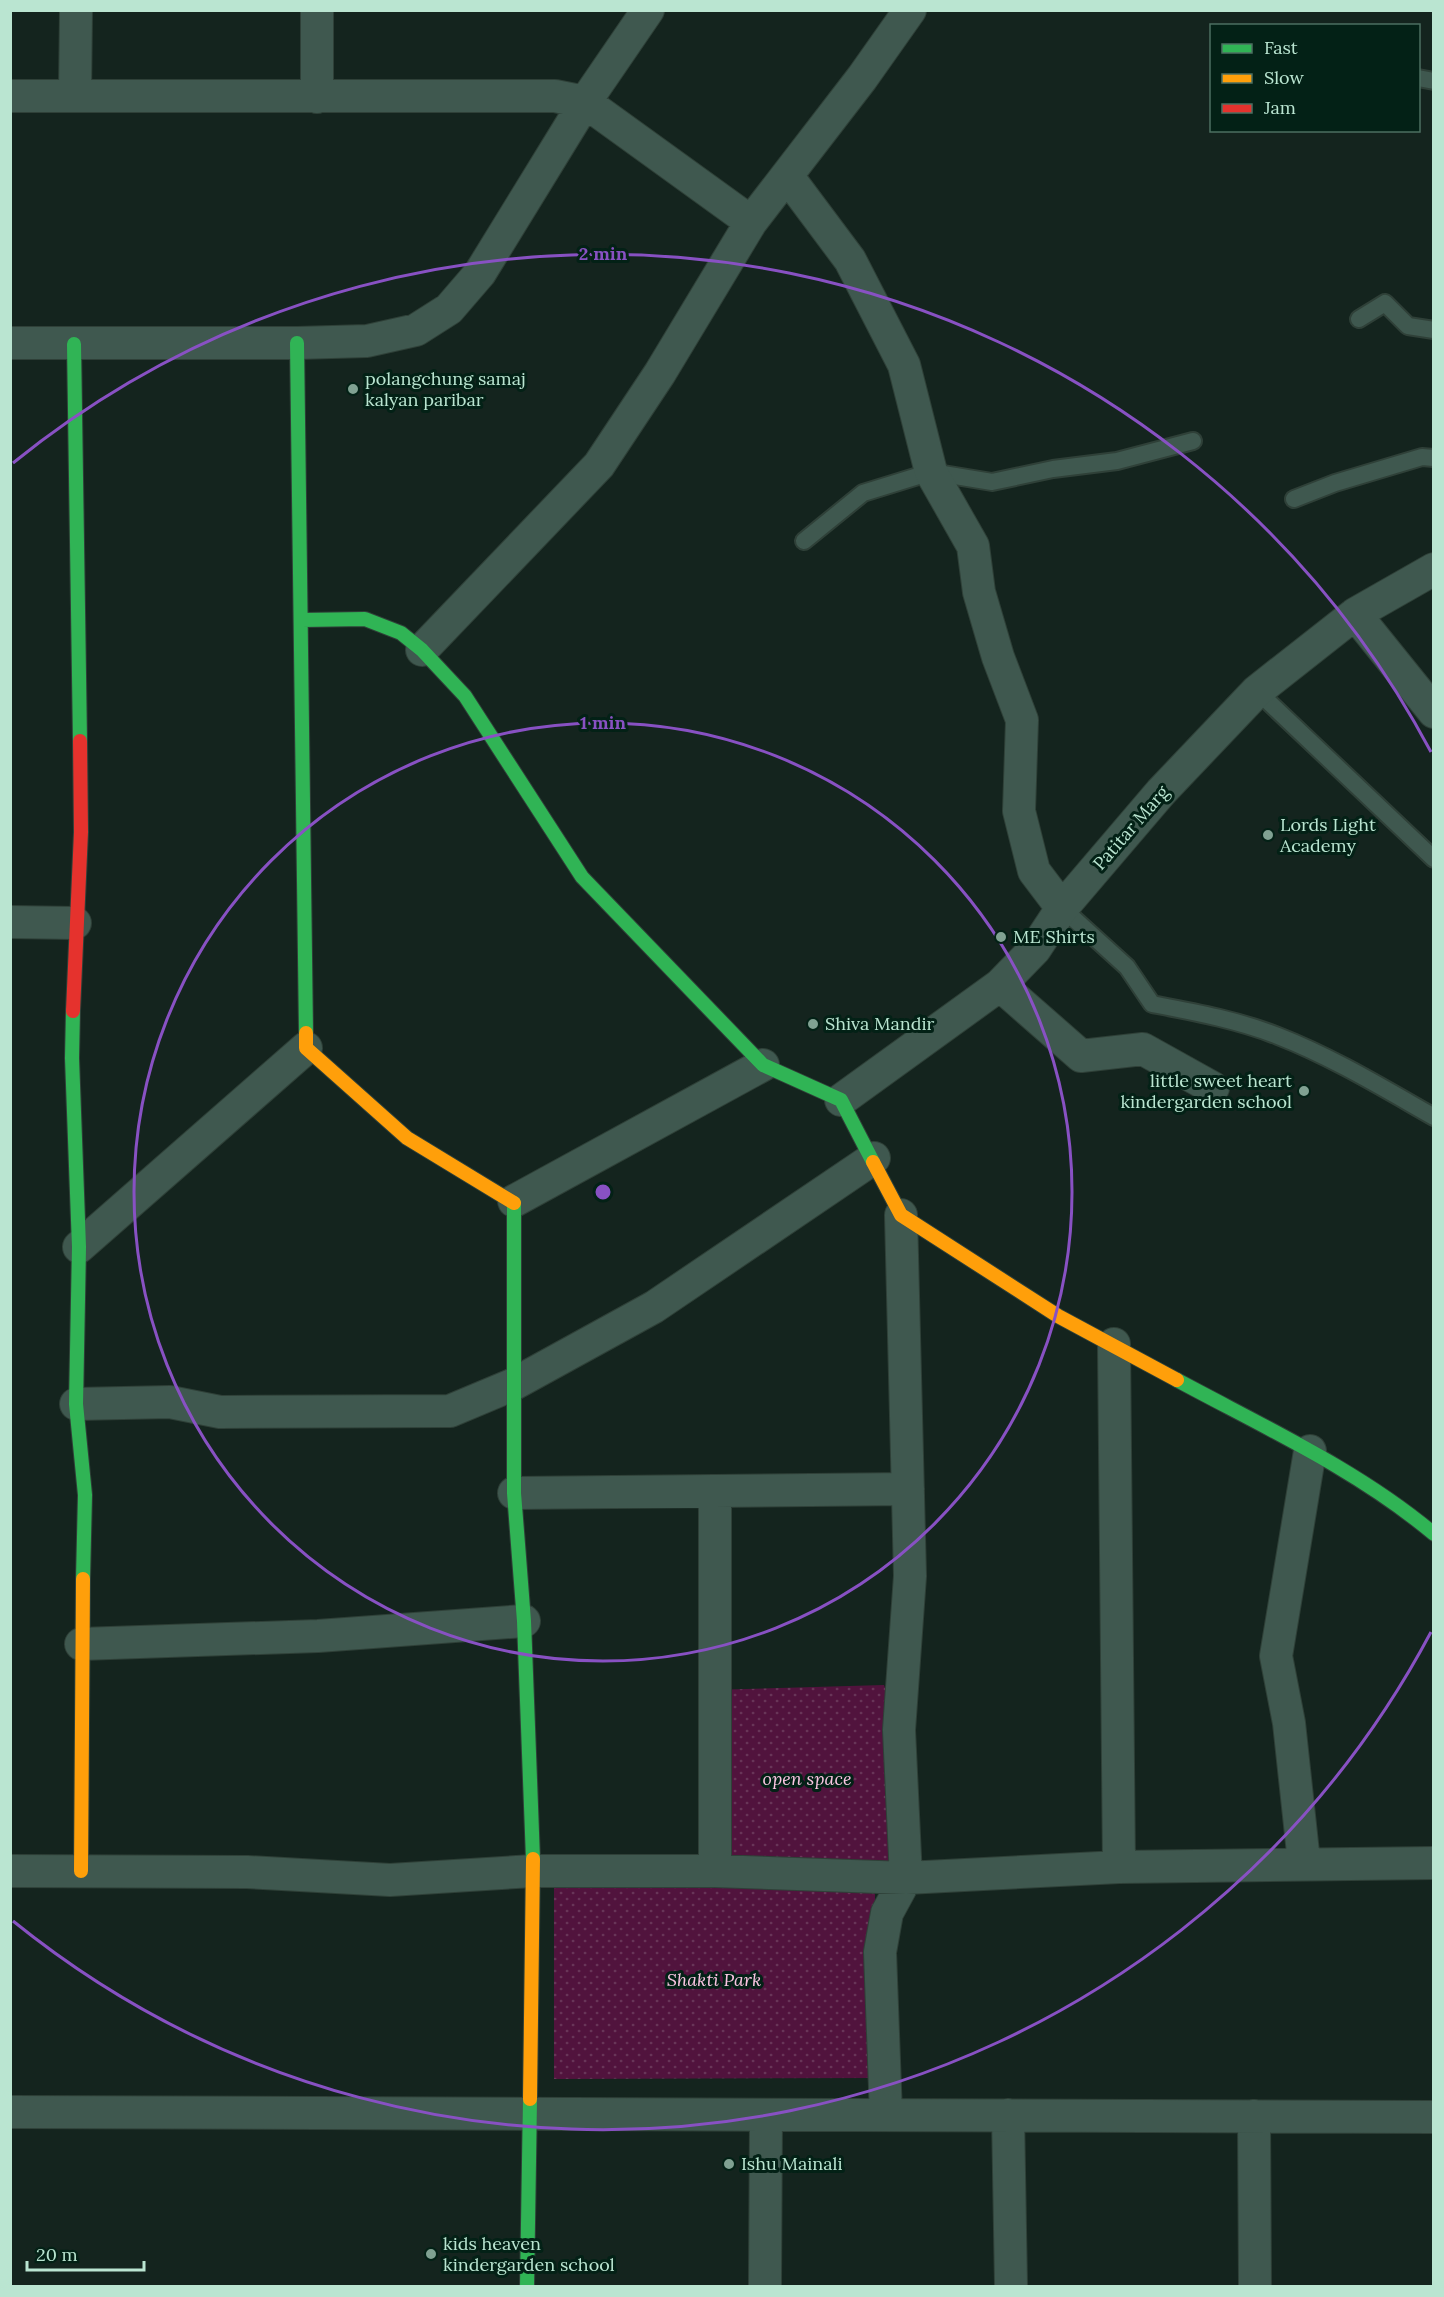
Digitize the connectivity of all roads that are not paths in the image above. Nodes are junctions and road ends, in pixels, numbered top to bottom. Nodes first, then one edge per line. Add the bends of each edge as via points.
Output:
1 (76, 10) edge
2 (317, 10) edge
3 (648, 10) edge
4 (910, 10) edge
5 (10, 96) edge
6 (75, 96) junction
7 (317, 97) junction
8 (585, 102) junction
9 (788, 177) junction
10 (751, 222) junction
11 (1359, 319) dead end
12 (1434, 330) edge
13 (10, 343) edge
14 (297, 343) junction
15 (74, 344) junction
16 (1193, 441) dead end
17 (1434, 458) edge
18 (932, 472) junction
19 (1294, 499) dead end
20 (804, 541) dead end
21 (1434, 569) edge
22 (1355, 614) junction
23 (302, 620) junction
24 (423, 650) junction
25 (1257, 691) junction
26 (1434, 712) edge
27 (1434, 859) edge
28 (1062, 908) junction
29 (10, 922) edge
30 (75, 923) junction
31 (1000, 985) junction
32 (306, 1048) junction
33 (763, 1065) junction
34 (1213, 1089) dead end
35 (841, 1100) junction
36 (1434, 1117) edge
37 (874, 1158) junction
38 (514, 1201) junction
39 (901, 1215) junction
40 (79, 1247) junction
41 (1114, 1344) junction
42 (512, 1385) junction
43 (76, 1404) junction
44 (1310, 1451) junction
45 (908, 1489) junction
46 (715, 1491) junction
47 (514, 1493) junction
48 (1434, 1534) edge
49 (524, 1621) junction
50 (81, 1644) junction
51 (1304, 1862) junction
52 (1434, 1863) edge
53 (1119, 1867) junction
54 (10, 1871) edge
55 (81, 1871) junction
56 (533, 1871) junction
57 (716, 1871) junction
58 (906, 1878) junction
59 (10, 2112) edge
60 (530, 2114) junction
61 (766, 2115) junction
62 (886, 2115) junction
63 (1008, 2115) junction
64 (1254, 2116) junction
65 (1434, 2117) edge
66 (527, 2286) edge
67 (765, 2286) edge
68 (1011, 2286) edge
69 (1255, 2286) edge

1 - 6 street
2 - 7 street
3 - 8 street
4 - 9 street
5 - 6 street
6 - 7 street
7 - 8 street via 555,96
8 - 10 street
8 - 14 street via 480,273 449,309 416,330 367,341
9 - 10 street
9 - 18 street via 850,260 904,365
10 - 24 street via 599,465
11 - 12 lane via 1385,303 1408,326
13 - 15 street
14 - 15 street
14 - 23 street
15 - 30 street via 81,810
16 - 18 lane via 1117,461 992,482
17 - 19 lane via 1422,457
18 - 20 lane via 863,493
18 - 28 street via 973,546 979,592 1022,720 1021,821 1034,872
21 - 22 street, Patitar Marg
22 - 25 street, Patitar Marg
22 - 26 street
23 - 24 street via 365,619 401,633
23 - 32 street
24 - 33 street via 465,696 582,877
25 - 27 lane
25 - 28 street, Patitar Marg via 1161,792
28 - 31 street, Patitar Marg via 1035,949
28 - 36 lane via 1127,967 1152,1004 1277,1035 1364,1077
29 - 30 street
30 - 40 street via 72,1058
31 - 34 street via 1081,1056 1143,1049
31 - 35 street, Patitar Marg
32 - 38 street via 407,1138
32 - 40 street
33 - 35 street
33 - 38 street
35 - 37 street
37 - 39 street
37 - 42 street via 654,1307
38 - 42 street
39 - 41 street via 1058,1316
39 - 45 street
40 - 43 street
41 - 44 street
41 - 53 street
42 - 43 street via 450,1411 220,1412 170,1402
42 - 47 street
43 - 50 street via 85,1495
44 - 48 street via 1407,1510
44 - 51 street via 1276,1656 1289,1723
45 - 46 street
45 - 58 street via 910,1576 898,1730
46 - 47 street
46 - 57 street
47 - 49 street
49 - 50 street via 318,1636
49 - 56 street
50 - 55 street
51 - 52 street
51 - 53 street
53 - 58 street
54 - 55 street
55 - 56 street via 247,1872 390,1880
56 - 57 street
56 - 60 street
57 - 58 street
58 - 62 street via 887,1913 880,1952
59 - 60 street
60 - 61 street
60 - 66 street
61 - 62 street
61 - 67 street
62 - 63 street
63 - 64 street
63 - 68 street
64 - 65 street
64 - 69 street

